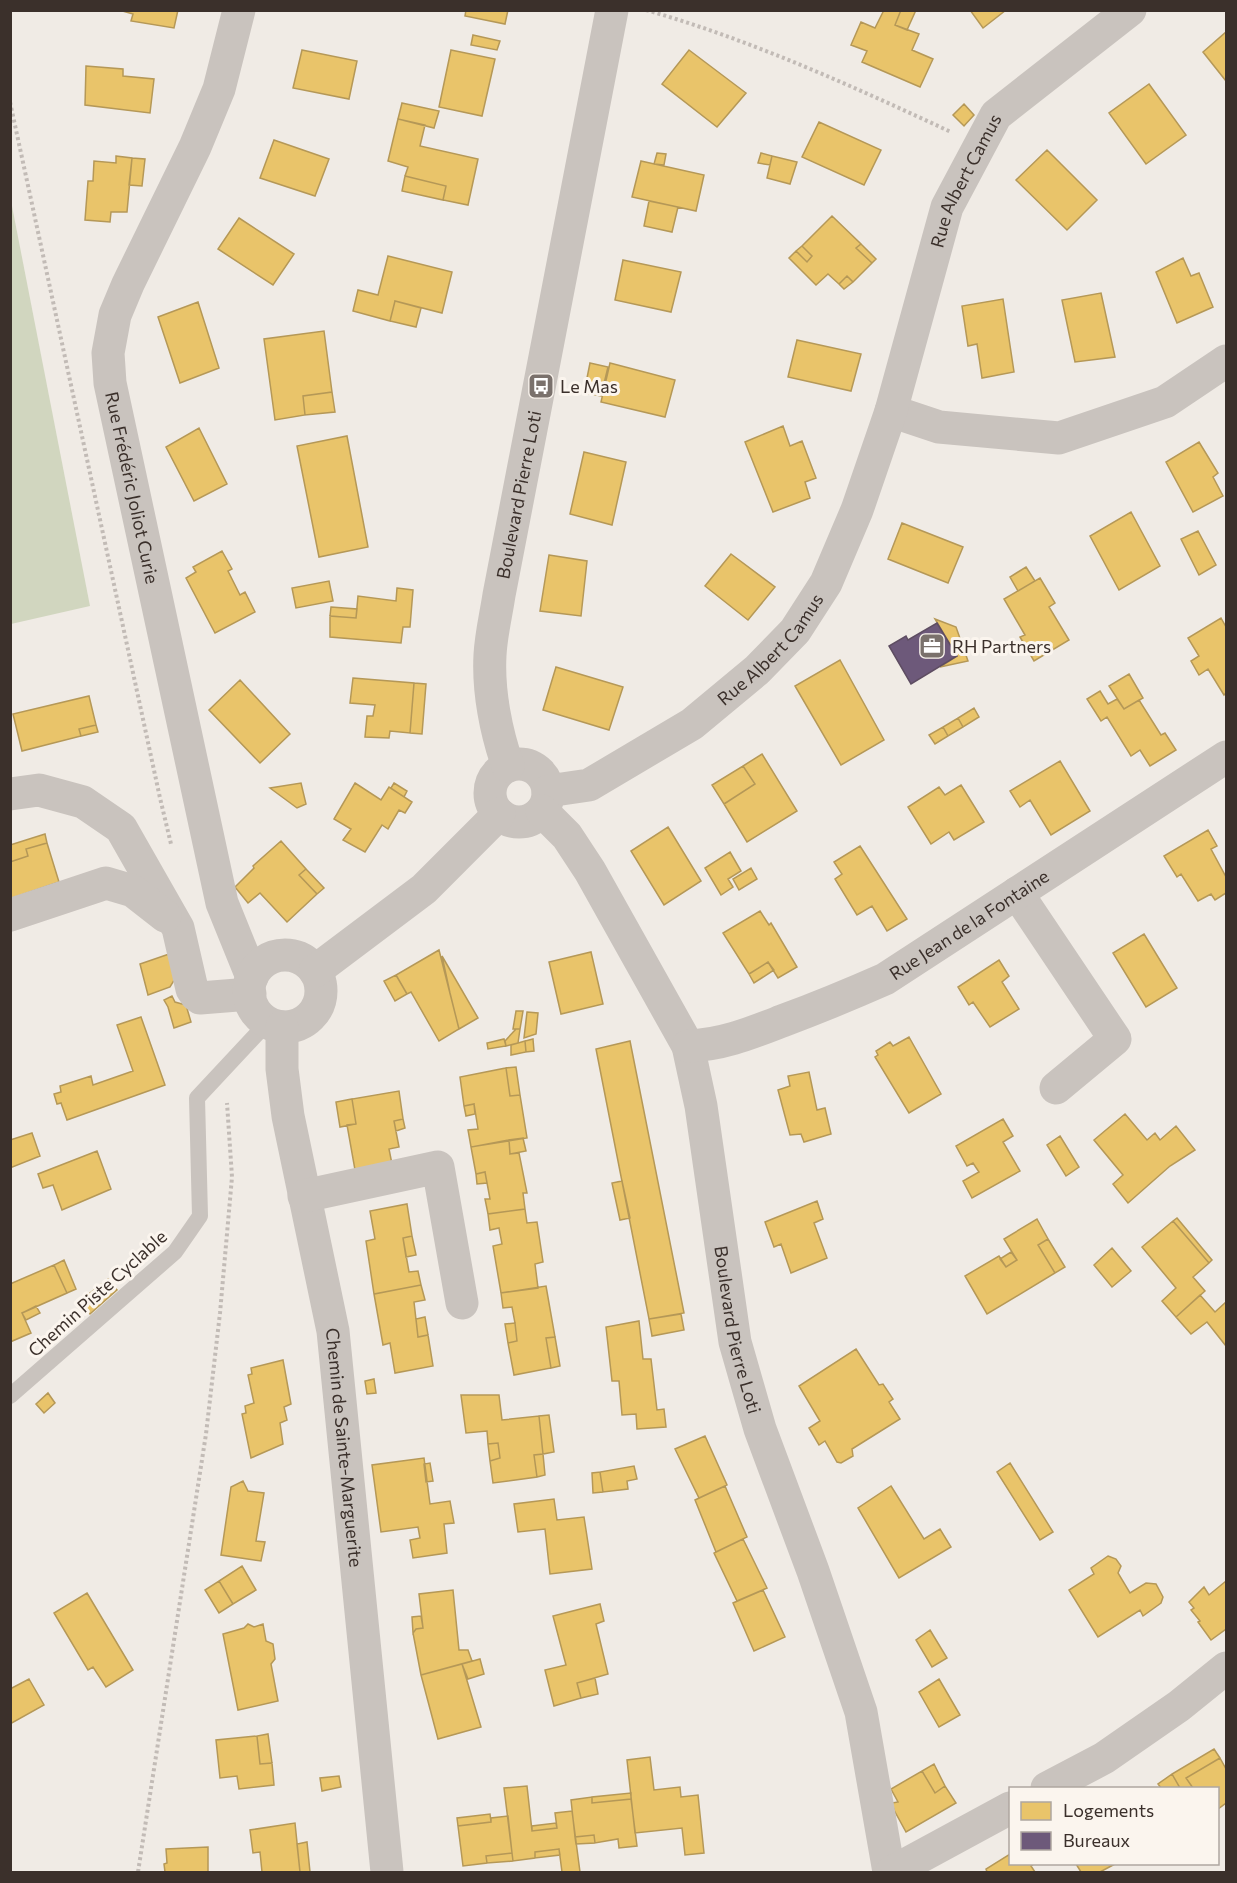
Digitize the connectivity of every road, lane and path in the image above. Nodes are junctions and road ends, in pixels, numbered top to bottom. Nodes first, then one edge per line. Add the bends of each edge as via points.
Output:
1 (239, 10) edge
2 (612, 10) edge
3 (646, 10) edge
4 (1130, 10) edge
5 (10, 102) edge
6 (980, 146) junction
7 (1227, 361) edge
8 (891, 411) junction
9 (1227, 756) edge
10 (508, 766) junction
11 (10, 794) edge
12 (545, 802) junction
13 (499, 814) junction
14 (174, 854) dead end
15 (1017, 893) junction
16 (10, 915) edge
17 (178, 928) junction
18 (315, 971) junction
19 (251, 986) junction
20 (274, 1025) junction
21 (688, 1046) junction
22 (1056, 1088) dead end
23 (227, 1100) dead end
24 (304, 1196) junction
25 (462, 1303) dead end
26 (10, 1396) edge
27 (1227, 1668) edge
28 (1049, 1787) edge
29 (1009, 1809) edge
30 (138, 1872) edge
31 (387, 1872) edge
32 (891, 1872) edge

1 - 19 street, Rue Frédéric Joliot Curie via 219,89 128,284 115,315 108,353 110,383 222,903
2 - 10 street, Boulevard Pierre Loti via 490,655 497,724
3 - 6 path via 846,83
4 - 6 street, Rue Albert Camus via 996,115
5 - 14 path
6 - 8 street, Rue Albert Camus via 947,207
7 - 8 street via 1165,402 1059,438 939,427
8 - 12 street, Rue Albert Camus via 857,510 826,583 795,631 757,670 692,723 590,785
9 - 15 street, Rue Jean de la Fontaine
10 - 12 street via 535,768 542,774
10 - 13 street via 491,784 491,800
11 - 17 street via 39,790 83,802 121,828
12 - 13 street via 533,819 522,822
12 - 21 street, Boulevard Pierre Loti via 590,871
13 - 18 street via 424,889
15 - 21 street, Rue Jean de la Fontaine via 885,979 737,1038
15 - 22 street via 1115,1039
16 - 17 street via 106,883 132,891
17 - 19 street via 196,995 200,998
18 - 19 street via 301,959 281,955 257,968
18 - 20 street via 321,992 317,1006 300,1024
19 - 20 street via 254,1010
20 - 24 street, Chemin de Sainte-Marguerite
20 - 26 lane, Chemin Piste Cyclable via 197,1098 200,1216 176,1252
21 - 32 street, Boulevard Pierre Loti via 701,1106 735,1342 759,1429 861,1712
23 - 30 path via 232,1177 206,1434
24 - 25 street via 438,1167
24 - 31 street, Chemin de Sainte-Marguerite via 333,1331
27 - 28 street via 1104,1758
29 - 32 street

